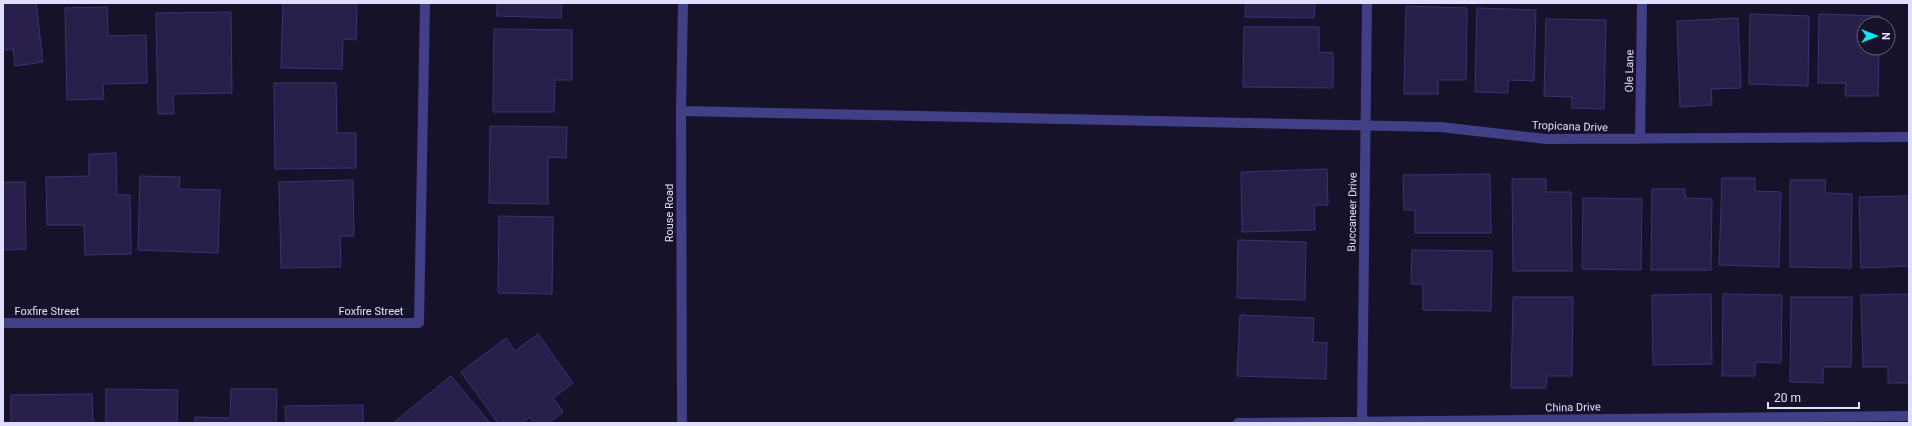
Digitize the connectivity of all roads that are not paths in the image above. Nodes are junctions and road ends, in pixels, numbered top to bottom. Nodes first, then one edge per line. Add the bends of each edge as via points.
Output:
1 (425, 3) edge
2 (683, 3) edge
3 (1367, 3) edge
4 (1642, 3) edge
5 (681, 111) junction
6 (1365, 125) junction
7 (1909, 137) edge
8 (1640, 139) junction
9 (3, 323) edge
10 (1909, 416) edge
11 (1362, 421) junction
12 (682, 423) edge
13 (1238, 423) edge

1 - 9 street, Foxfire Street via 419,323
2 - 5 street, Rouse Road
3 - 6 street, Buccaneer Drive
4 - 8 street, Ole Lane
5 - 6 street, Tropicana Drive
5 - 12 street, Rouse Road
6 - 8 street, Tropicana Drive via 1440,127 1546,139
6 - 11 street, Buccaneer Drive
7 - 8 street, Tropicana Drive
10 - 11 street, China Drive
11 - 13 street, China Drive

